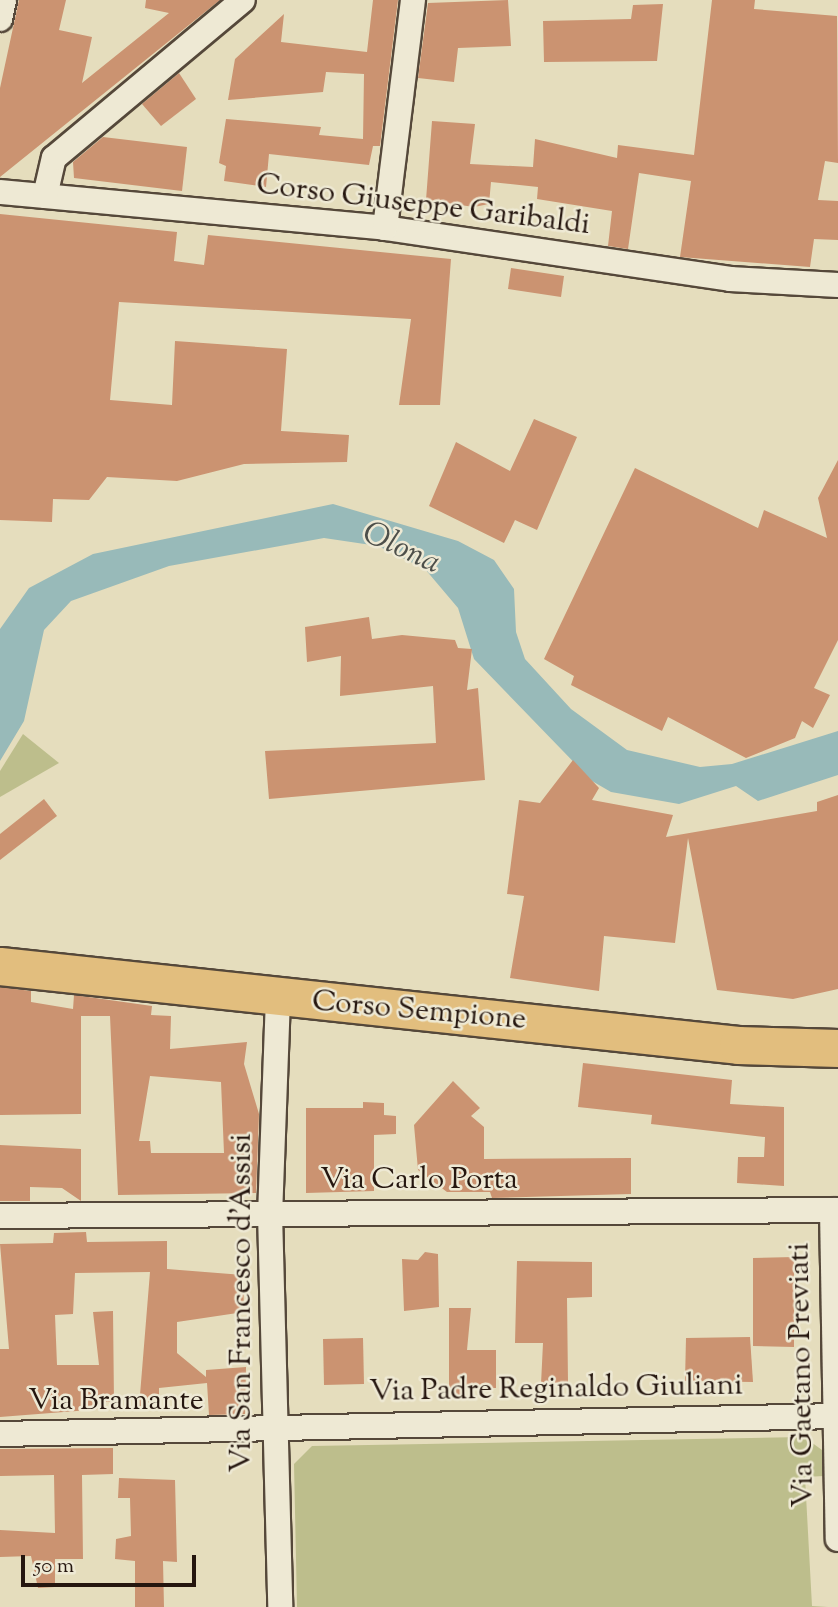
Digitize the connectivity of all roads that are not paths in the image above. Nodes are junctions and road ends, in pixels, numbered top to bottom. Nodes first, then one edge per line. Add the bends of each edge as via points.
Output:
1 (4, 0) edge
2 (243, 0) edge
3 (413, 0) edge
4 (0, 19) edge
5 (0, 191) edge
6 (45, 196) junction
7 (385, 228) junction
8 (838, 285) edge
9 (0, 966) edge
10 (278, 998) junction
11 (838, 1048) edge
12 (835, 1210) edge
13 (270, 1213) junction
14 (0, 1216) edge
15 (835, 1416) edge
16 (275, 1432) junction
17 (0, 1434) edge
18 (838, 1539) edge
19 (280, 1607) edge

1 - 4 street
2 - 6 street via 54,158
3 - 7 street
5 - 6 street, Corso Giuseppe Garibaldi
6 - 7 street, Corso Giuseppe Garibaldi
7 - 8 street, Corso Giuseppe Garibaldi via 730,279
9 - 10 main road, Corso Sempione
10 - 11 main road, Corso Sempione via 737,1045
10 - 13 street, Via San Francesco d'Assisi
12 - 13 street, Via Carlo Porta
12 - 15 street, Via Gaetano Previati
13 - 14 street, Via Carlo Porta
13 - 16 street, Via San Francesco d'Assisi
15 - 16 street, Via Padre Reginaldo Giuliani via 397,1422
15 - 18 street, Via Gaetano Previati
16 - 17 street, Via Bramante
16 - 19 street, Via San Francesco d'Assisi

